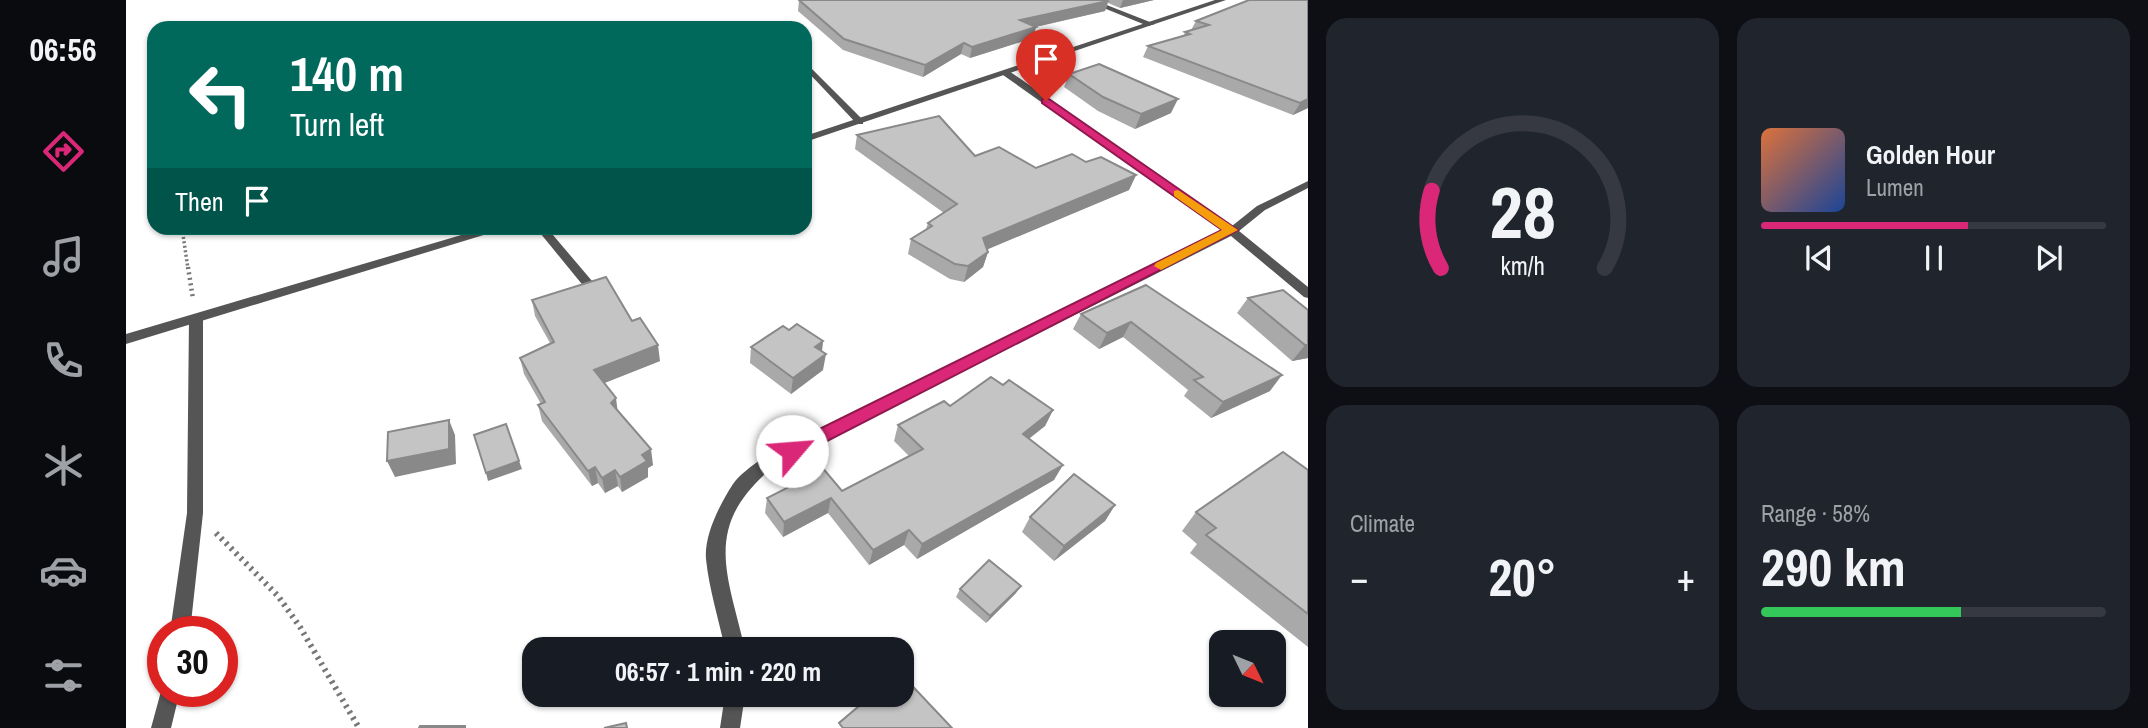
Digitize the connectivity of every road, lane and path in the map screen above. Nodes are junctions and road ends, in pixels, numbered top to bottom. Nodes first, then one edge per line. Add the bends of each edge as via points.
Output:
1 (1088, 0) edge
2 (1222, 0) edge
3 (1151, 23) junction
4 (812, 71) edge
5 (1006, 73) junction
6 (860, 122) junction
7 (812, 137) edge
8 (1308, 184) edge
9 (1231, 230) junction
10 (183, 235) edge
11 (473, 235) edge
12 (547, 235) edge
13 (594, 290) edge
14 (1308, 294) edge
15 (196, 318) junction
16 (126, 339) edge
17 (195, 513) junction
18 (182, 616) edge
19 (733, 637) edge
20 (167, 707) edge
21 (733, 707) edge
22 (162, 728) edge
23 (359, 728) edge
24 (730, 728) edge

1 - 3 street
2 - 3 street
3 - 5 street
4 - 6 street
5 - 6 street
5 - 9 street
6 - 7 street
8 - 9 street via 1261,208
9 - 14 street
9 - 19 street via 767,463 732,500 715,548
10 - 15 path
11 - 15 street
12 - 13 street
15 - 16 street
15 - 17 street
17 - 18 street
17 - 23 path via 278,596
20 - 22 street
21 - 24 street

